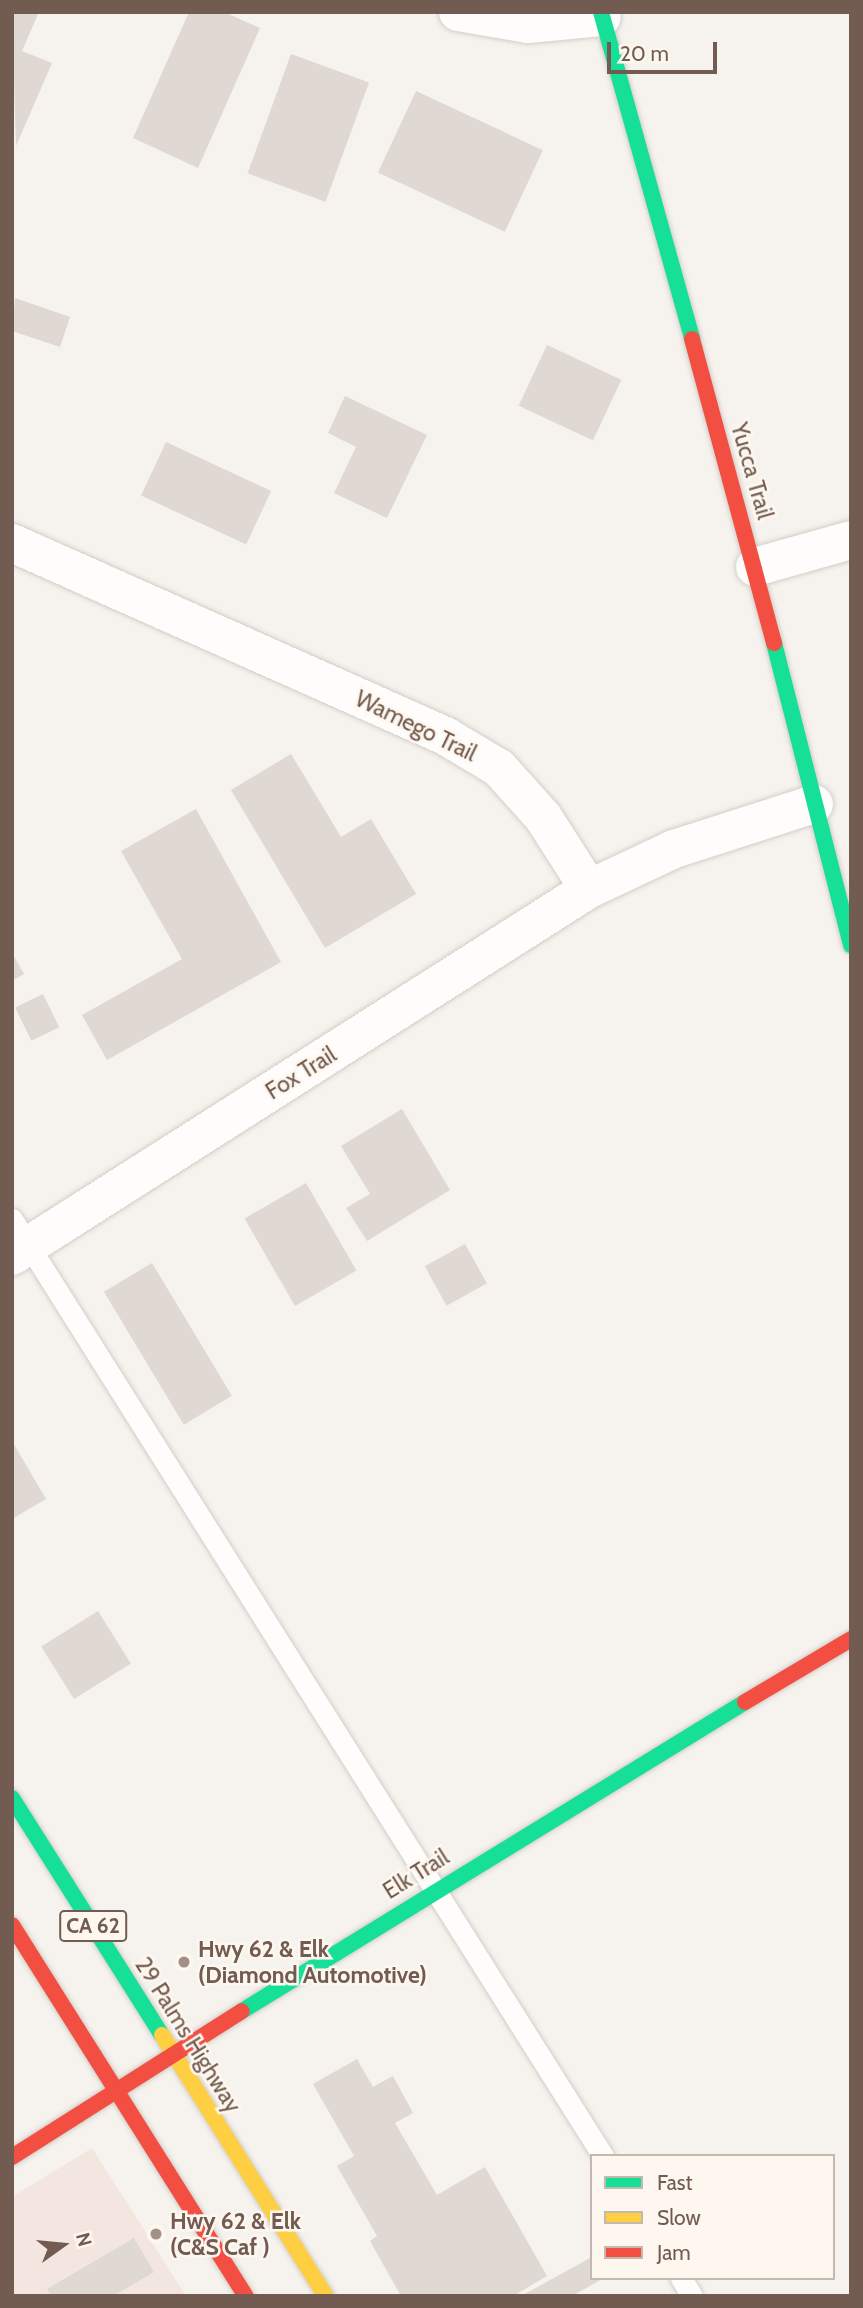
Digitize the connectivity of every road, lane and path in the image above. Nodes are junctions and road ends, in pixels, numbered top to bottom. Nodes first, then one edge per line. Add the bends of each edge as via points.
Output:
1 (457, 12) edge
2 (602, 15) edge
3 (851, 540) edge
4 (12, 543) edge
5 (755, 567) junction
6 (814, 804) junction
7 (589, 890) junction
8 (851, 945) edge
9 (18, 1240) edge
10 (851, 1639) edge
11 (12, 1798) edge
12 (434, 1889) junction
13 (12, 1925) edge
14 (173, 2055) junction
15 (117, 2092) junction
16 (602, 2154) edge
17 (12, 2157) edge
18 (682, 2280) edge
19 (246, 2296) edge
20 (326, 2296) edge
21 (692, 2296) edge

1 - 2 street via 528,24
2 - 5 street, Yucca Trail
3 - 5 street
4 - 7 street, Wamego Trail via 447,737 499,768 543,817
5 - 6 street, Yucca Trail
6 - 7 street via 674,849
6 - 8 street, Yucca Trail
7 - 9 street, Fox Trail
9 - 12 lane
10 - 12 street, Elk Trail
11 - 14 street, 29 Palms Highway / CA 62
12 - 14 street, Elk Trail
12 - 16 lane
13 - 15 street, CA 62
14 - 15 street, Elk Trail
14 - 20 street, 29 Palms Highway / CA 62
15 - 17 street, Elk Trail
15 - 19 street, CA 62
18 - 21 lane

